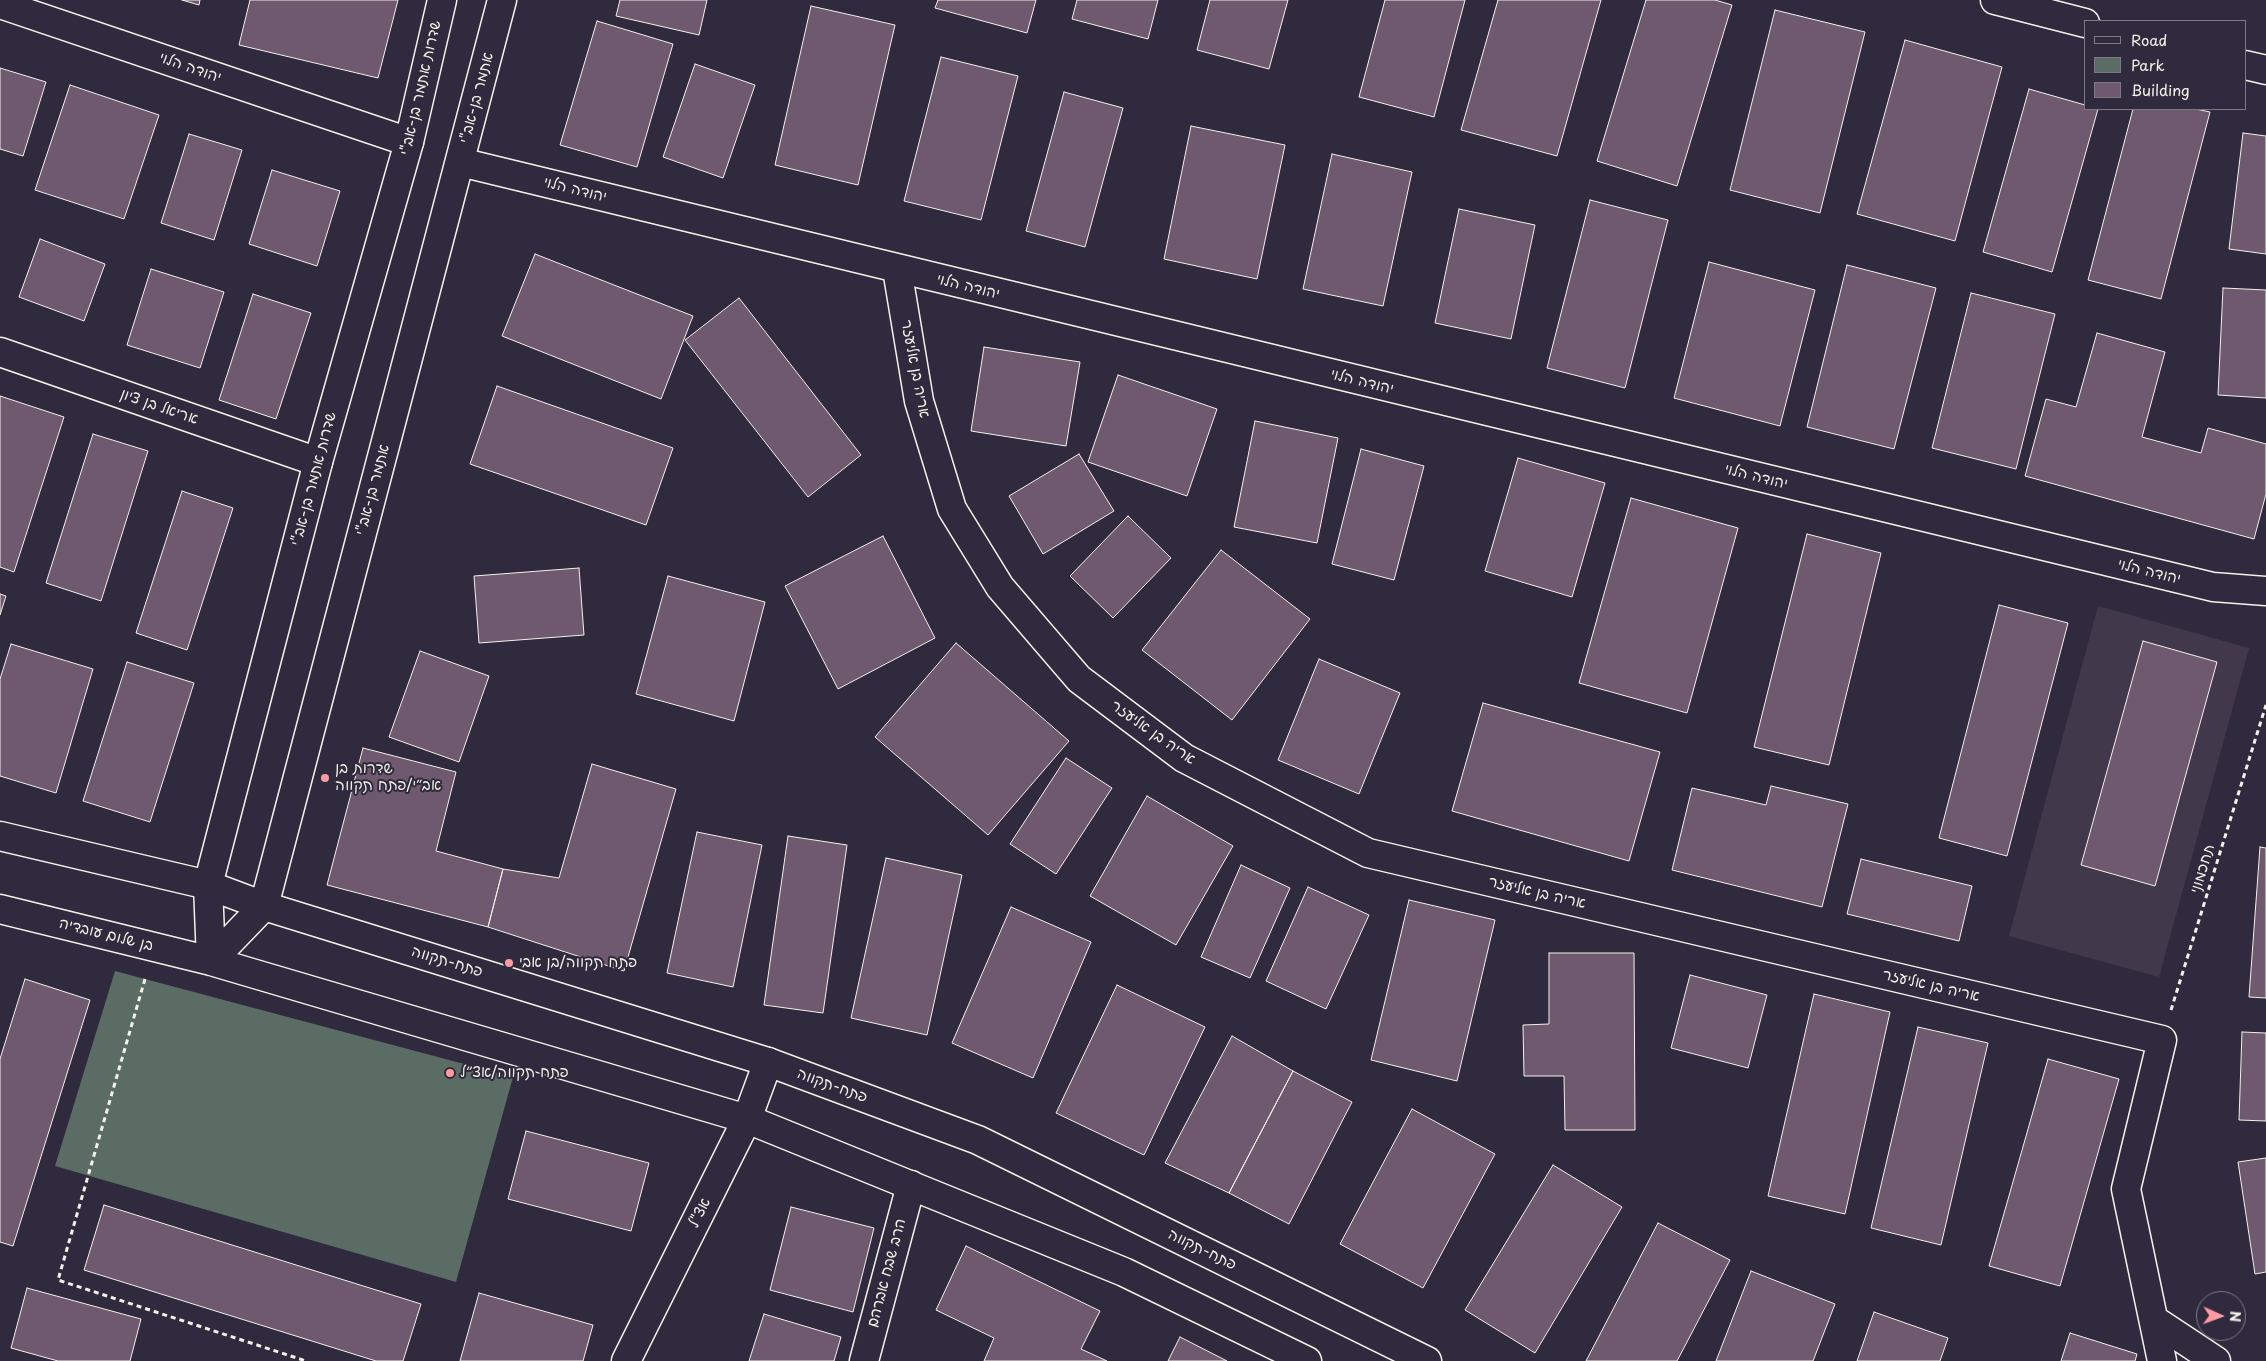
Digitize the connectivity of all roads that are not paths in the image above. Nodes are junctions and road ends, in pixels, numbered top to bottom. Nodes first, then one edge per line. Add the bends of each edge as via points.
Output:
1 (442, 0) edge
2 (502, 0) edge
3 (1995, 0) edge
4 (0, 4) edge
5 (2084, 23) edge
6 (2246, 65) edge
7 (2266, 70) edge
8 (409, 142) junction
9 (460, 162) junction
10 (897, 269) junction
11 (0, 352) edge
12 (318, 462) junction
13 (2266, 591) edge
14 (0, 836) edge
15 (208, 884) junction
16 (264, 906) junction
17 (0, 909) edge
18 (212, 961) junction
19 (768, 1062) junction
20 (747, 1119) junction
21 (911, 1185) junction
22 (2154, 1320) junction
23 (626, 1361) edge
24 (864, 1361) edge
25 (1307, 1361) edge
26 (1427, 1361) edge
27 (2162, 1361) edge
28 (2216, 1361) edge

1 - 8 street, שדרות אתמר בן-אב"י
2 - 9 street, אתמר בן-אב"י
3 - 5 street
4 - 8 street, יהודה הלוי
6 - 7 street
8 - 12 street, שדרות אתמר בן-אב"י
9 - 10 street, יהודה הלוי
9 - 16 street, אתמר בן-אב"י
10 - 13 street, יהודה הלוי via 2213,587
10 - 22 street, אריה בן אליעזר via 919,400 952,509 1000,587 1079,679 1184,758 1368,853 2162,1040 2126,1189
11 - 12 street, אריאל בן ציון
12 - 15 street, שדרות אתמר בן-אב"י
14 - 15 street
15 - 16 street, פתח-תקווה
15 - 18 street, שדרות אתמר בן-אב"י
16 - 18 street, אתמר בן-אב"י
16 - 19 street, פתח-תקווה
17 - 18 street, בן שלום עובדיה
18 - 20 street
19 - 20 street, אצ"ל
19 - 26 street, פתח-תקווה via 978,1140
20 - 21 street
20 - 23 street, אצ"ל
21 - 24 street, הרב שבח אברהם
21 - 25 street via 1124,1272
22 - 27 street
22 - 28 street

